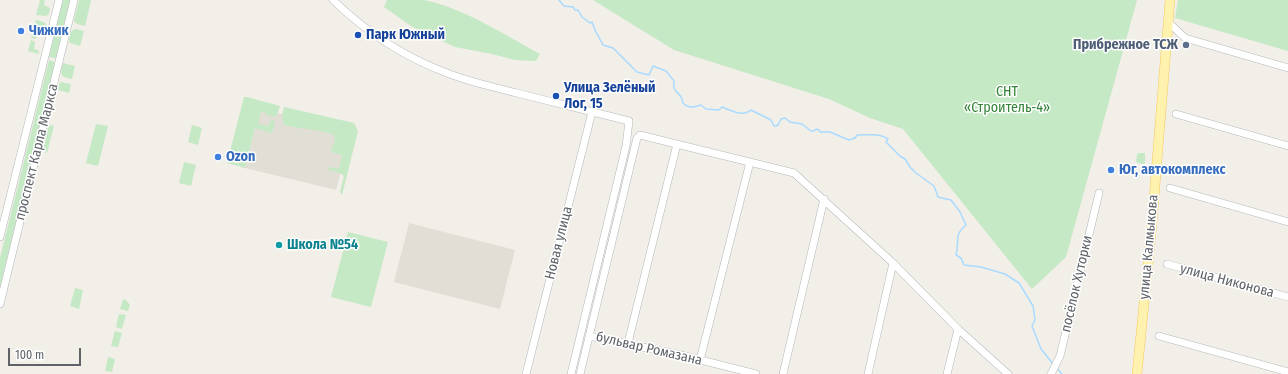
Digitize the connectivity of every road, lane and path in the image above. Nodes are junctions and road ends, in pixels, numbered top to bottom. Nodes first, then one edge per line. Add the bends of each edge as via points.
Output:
1 (59, 0) edge
2 (74, 0) edge
3 (333, 0) edge
4 (1170, 0) edge
5 (1168, 22) junction
6 (1288, 68) edge
7 (592, 112) junction
8 (1176, 114) dead end
9 (677, 144) junction
10 (1288, 146) edge
11 (750, 162) junction
12 (1170, 188) dead end
13 (1099, 193) dead end
14 (824, 199) junction
15 (1288, 222) edge
16 (0, 237) edge
17 (893, 263) junction
18 (1167, 264) dead end
19 (1288, 297) edge
20 (0, 304) edge
21 (958, 329) junction
22 (590, 336) junction
23 (1159, 336) dead end
24 (628, 343) junction
25 (700, 360) junction
26 (1288, 372) edge
27 (526, 374) edge
28 (571, 374) edge
29 (580, 374) edge
30 (756, 374) edge
31 (783, 374) edge
32 (868, 374) edge
33 (947, 374) edge
34 (1008, 374) edge
35 (1051, 374) edge
36 (1137, 374) edge

1 - 16 street, проспект Карла Маркса
2 - 20 street, проспект Карла Маркса
3 - 7 street via 373,34 417,60 448,74
4 - 5 main road, улица Калмыкова
5 - 6 street via 1185,38
5 - 36 main road, улица Калмыкова
7 - 27 street, Новая улица
7 - 28 street via 629,121 626,146
8 - 10 street
9 - 11 street
9 - 22 street via 638,136
9 - 24 street
11 - 14 street via 794,173
11 - 25 street
12 - 15 street
13 - 35 street, посёлок Хуторки via 1060,356
14 - 17 street
14 - 31 street
17 - 21 street
17 - 32 street
18 - 19 street, улица Никонова
21 - 33 street
21 - 34 street
22 - 24 street, бульвар Ромазана
22 - 29 street
23 - 26 street
24 - 25 street, бульвар Ромазана
25 - 30 street, бульвар Ромазана

